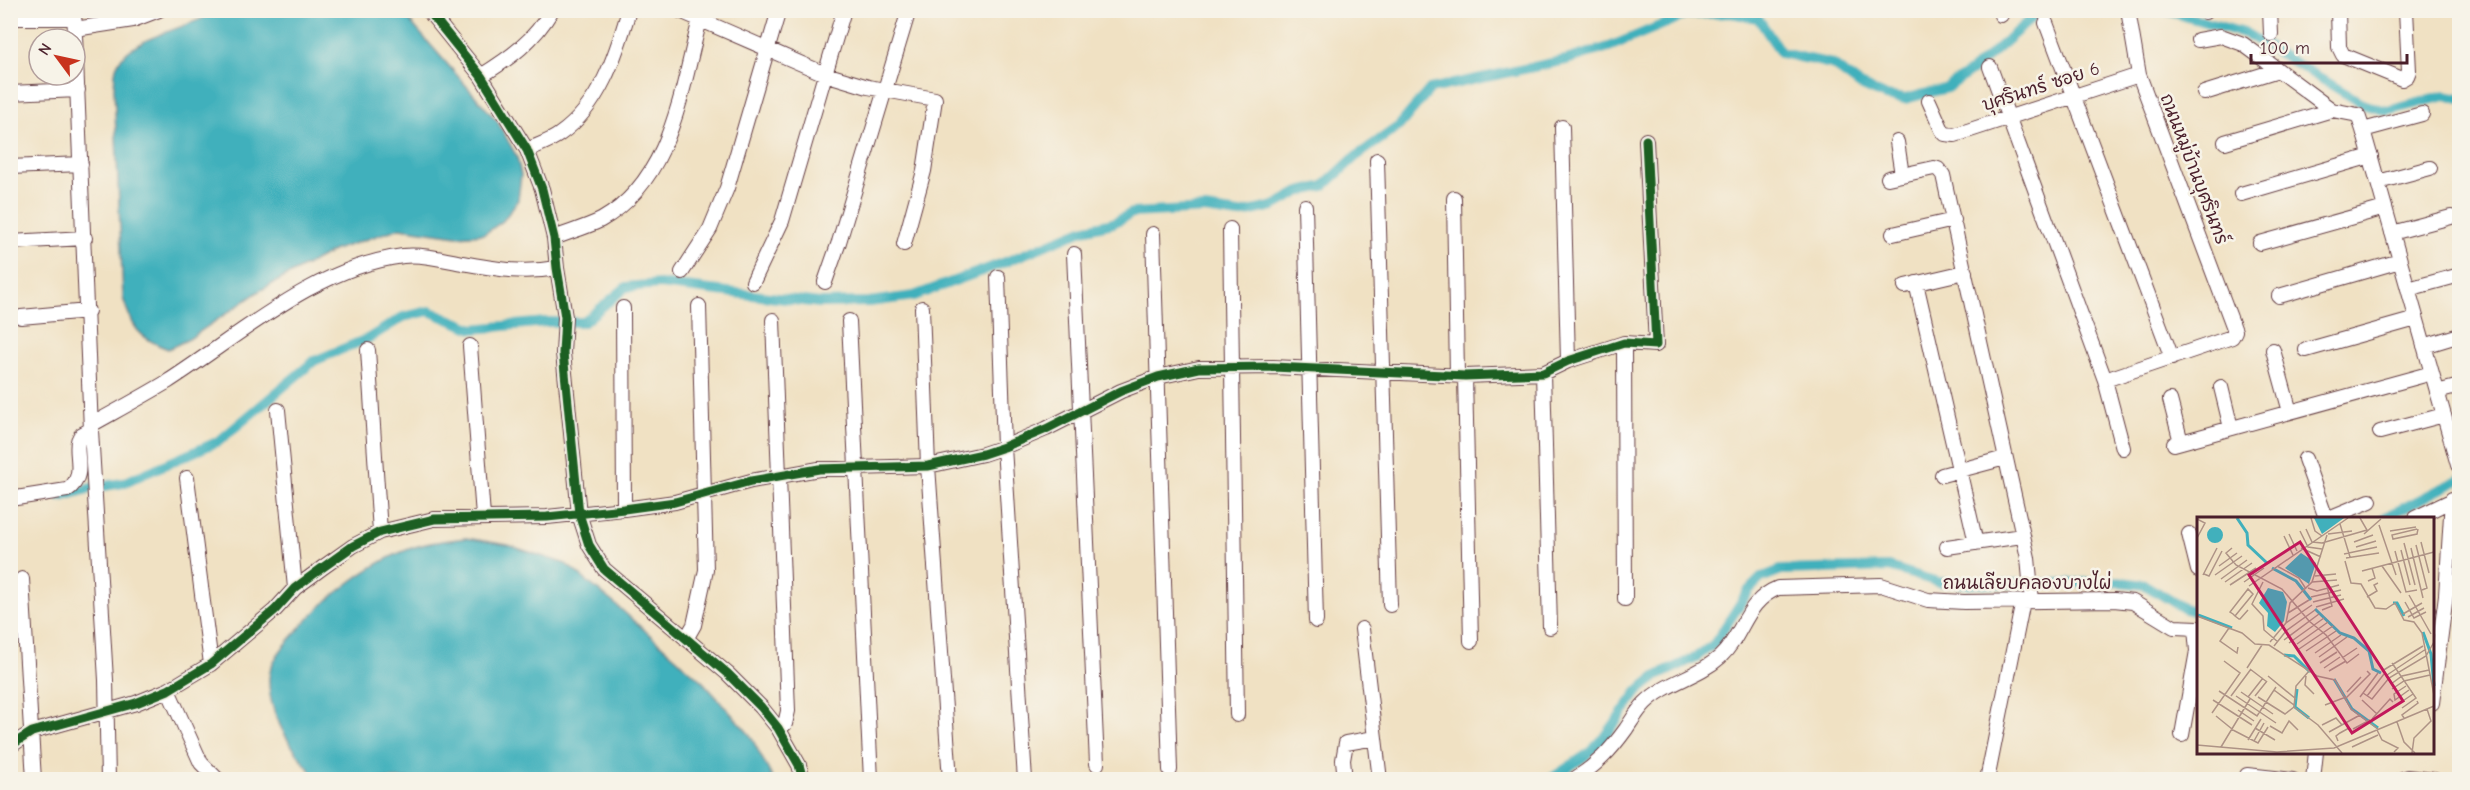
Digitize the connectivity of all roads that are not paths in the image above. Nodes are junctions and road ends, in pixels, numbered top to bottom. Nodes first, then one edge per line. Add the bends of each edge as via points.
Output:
1 (159, 10) edge
2 (428, 10) edge
3 (552, 10) edge
4 (629, 10) edge
5 (678, 10) edge
6 (779, 10) edge
7 (844, 10) edge
8 (909, 10) edge
9 (2270, 10) edge
10 (2338, 10) edge
11 (2406, 10) edge
12 (2128, 13) edge
13 (702, 14) edge
14 (10, 18) edge
15 (74, 19) edge
16 (2046, 23) dead end
17 (2271, 34) dead end
18 (2198, 40) dead end
19 (768, 48) junction
20 (1990, 67) dead end
21 (2278, 70) junction
22 (825, 74) junction
23 (2139, 75) junction
24 (481, 76) junction
25 (78, 90) junction
26 (885, 90) junction
27 (10, 93) edge
28 (2204, 93) dead end
29 (2074, 94) junction
30 (1929, 101) dead end
31 (2332, 110) junction
32 (2422, 114) dead end
33 (2009, 117) junction
34 (1562, 127) dead end
35 (2363, 130) junction
36 (1646, 140) dead end
37 (1897, 142) dead end
38 (2225, 142) dead end
39 (527, 150) junction
40 (2371, 156) junction
41 (1377, 160) dead end
42 (81, 164) junction
43 (10, 166) edge
44 (2430, 168) dead end
45 (1902, 175) junction
46 (1888, 178) dead end
47 (2378, 182) junction
48 (2241, 194) dead end
49 (1454, 198) dead end
50 (1305, 206) dead end
51 (2385, 208) junction
52 (2451, 217) dead end
53 (1954, 220) junction
54 (1230, 229) dead end
55 (2392, 233) junction
56 (1153, 234) dead end
57 (1893, 234) dead end
58 (85, 238) junction
59 (554, 238) junction
60 (10, 242) edge
61 (2260, 243) dead end
62 (904, 244) dead end
63 (1074, 254) dead end
64 (2400, 261) junction
65 (557, 268) junction
66 (682, 272) dead end
67 (1965, 272) junction
68 (2460, 275) edge
69 (998, 277) dead end
70 (753, 282) dead end
71 (825, 282) dead end
72 (2408, 289) junction
73 (2279, 296) dead end
74 (699, 306) dead end
75 (622, 308) dead end
76 (922, 308) dead end
77 (88, 311) junction
78 (21, 317) dead end
79 (2416, 319) junction
80 (773, 320) dead end
81 (849, 321) dead end
82 (2460, 335) edge
83 (1624, 343) junction
84 (470, 346) dead end
85 (2424, 346) junction
86 (368, 350) dead end
87 (2273, 350) dead end
88 (2306, 350) dead end
89 (2172, 358) junction
90 (1568, 361) junction
91 (1232, 368) junction
92 (1309, 369) junction
93 (1383, 372) junction
94 (1543, 373) junction
95 (2432, 373) junction
96 (1461, 376) junction
97 (1158, 377) junction
98 (2105, 380) junction
99 (2460, 386) edge
100 (2221, 387) dead end
101 (2437, 392) junction
102 (2170, 400) dead end
103 (278, 410) dead end
104 (1081, 411) junction
105 (2290, 412) junction
106 (2444, 415) junction
107 (91, 428) junction
108 (2231, 428) junction
109 (2380, 432) dead end
110 (1004, 447) junction
111 (2123, 447) dead end
112 (2005, 458) junction
113 (2305, 459) dead end
114 (2458, 465) dead end
115 (928, 466) junction
116 (854, 468) junction
117 (1960, 470) junction
118 (1942, 475) dead end
119 (779, 476) junction
120 (187, 478) dead end
121 (704, 494) junction
122 (2456, 497) edge
123 (10, 499) edge
124 (2370, 501) dead end
125 (624, 509) junction
126 (579, 514) junction
127 (483, 516) junction
128 (2327, 517) edge
129 (2333, 517) edge
130 (2419, 517) edge
131 (380, 532) junction
132 (2190, 534) dead end
133 (2022, 536) junction
134 (1976, 543) junction
135 (1947, 548) dead end
136 (2197, 562) edge
137 (22, 579) dead end
138 (295, 588) junction
139 (2029, 598) junction
140 (1625, 599) dead end
141 (1390, 605) dead end
142 (1316, 621) dead end
143 (1550, 627) dead end
144 (1362, 629) dead end
145 (2197, 629) edge
146 (686, 639) junction
147 (1471, 641) dead end
148 (2197, 656) edge
149 (211, 664) junction
150 (168, 690) junction
151 (2434, 695) edge
152 (107, 711) junction
153 (1237, 715) dead end
154 (778, 728) junction
155 (32, 732) junction
156 (2182, 735) dead end
157 (1375, 738) junction
158 (10, 746) edge
159 (2316, 754) edge
160 (1097, 764) dead end
161 (1170, 770) dead end
162 (2247, 775) dead end
163 (34, 780) edge
164 (108, 780) edge
165 (218, 780) edge
166 (803, 780) edge
167 (871, 780) edge
168 (950, 780) edge
169 (1025, 780) edge
170 (1345, 780) edge
171 (1380, 780) edge
172 (1573, 780) edge
173 (1987, 780) edge
174 (2293, 780) edge
175 (2313, 780) edge
176 (2400, 780) edge
177 (2435, 780) edge

1 - 15 street via 133,20
2 - 24 street
3 - 24 street via 516,54
4 - 39 street via 607,74 596,93 560,135
5 - 13 street
6 - 19 street
7 - 22 street
8 - 26 street
9 - 17 street
10 - 11 street via 2339,47 2343,55 2402,79 2409,71
12 - 23 street, ถนนหมู่บ้านบุศรินทร์
13 - 19 street
13 - 59 street via 676,119 658,159 634,193 602,219
14 - 15 street
15 - 25 street
16 - 29 street
18 - 21 street via 2221,36 2243,44
19 - 22 street
19 - 66 street via 727,188 710,229
20 - 33 street
21 - 28 street
21 - 31 street
22 - 26 street
22 - 70 street via 782,221
23 - 29 street, บุศรินทร์ ซอย 6
23 - 89 street, ถนนหมู่บ้านบุศรินทร์ via 2235,328 2232,337
24 - 39 street
25 - 27 street
25 - 42 street
26 - 62 street via 935,99 924,171
26 - 71 street
29 - 33 street, บุศรินทร์ ซอย 6
29 - 89 street
30 - 33 street, บุศรินทร์ ซอย 6 via 1945,134 1955,135
31 - 35 street via 2358,115
31 - 38 street
32 - 35 street
33 - 98 street
34 - 90 street
35 - 40 street
36 - 83 street via 1656,345
37 - 45 street
39 - 59 street
40 - 47 street
40 - 48 street
41 - 93 street
42 - 43 street
42 - 58 street
44 - 47 street
45 - 46 street
45 - 53 street via 1938,169
47 - 51 street
49 - 96 street
50 - 92 street
51 - 55 street
51 - 61 street
52 - 55 street
53 - 57 street
53 - 67 street
54 - 91 street
55 - 64 street
56 - 97 street
58 - 60 street
58 - 77 street
59 - 65 street
63 - 104 street
64 - 72 street
64 - 73 street
65 - 107 street via 528,272 425,256 383,259 290,298 167,382
65 - 126 street via 565,317 563,353
67 - 112 street
67 - 117 street via 1910,285
68 - 72 street
69 - 110 street
72 - 79 street
74 - 121 street
75 - 125 street
76 - 115 street
77 - 78 street
77 - 107 street
79 - 85 street
79 - 88 street
80 - 119 street
81 - 116 street
82 - 85 street
83 - 90 street
83 - 140 street
84 - 127 street
85 - 95 street
86 - 131 street
87 - 105 street
89 - 98 street
90 - 94 street
91 - 92 street
91 - 97 street via 1199,368
91 - 153 street
92 - 93 street
92 - 142 street
93 - 96 street
93 - 141 street
94 - 96 street
94 - 143 street
95 - 101 street
95 - 105 street
96 - 147 street
97 - 104 street
97 - 161 street
98 - 111 street
99 - 101 street
100 - 108 street
101 - 106 street
102 - 108 street via 2177,443
103 - 138 street
104 - 110 street
104 - 160 street
105 - 108 street
106 - 109 street
106 - 114 street
107 - 123 street via 78,438 78,479 73,486
107 - 152 street
110 - 115 street
110 - 169 street
112 - 117 street
112 - 133 street
113 - 128 street
115 - 116 street
115 - 168 street
116 - 119 street
116 - 167 street
117 - 118 street
117 - 134 street
119 - 121 street
119 - 154 street via 788,711 785,724
120 - 149 street
121 - 125 street
121 - 146 street via 706,570 697,617
122 - 130 street
122 - 151 street
124 - 129 street
125 - 126 street
126 - 127 street
126 - 146 street via 589,546 604,569
127 - 131 street via 434,519
131 - 138 street via 353,546
132 - 136 street
133 - 134 street
133 - 139 street via 2030,570
134 - 135 street
137 - 155 street
138 - 149 street
139 - 145 street, ถนนเลียบคลองบางไผ่ via 2133,602 2174,627
139 - 172 street, ถนนเลียบคลองบางไผ่ via 1928,600 1881,585 1778,588 1765,593 1721,657 1644,703 1612,748
139 - 173 street
144 - 157 street
146 - 154 street via 728,674
148 - 156 street
149 - 150 street
150 - 152 street
150 - 165 street via 201,763
152 - 155 street
152 - 164 street
154 - 166 street
155 - 158 street
155 - 163 street
157 - 170 street via 1346,743
157 - 171 street
159 - 175 street
162 - 174 street
176 - 177 street

